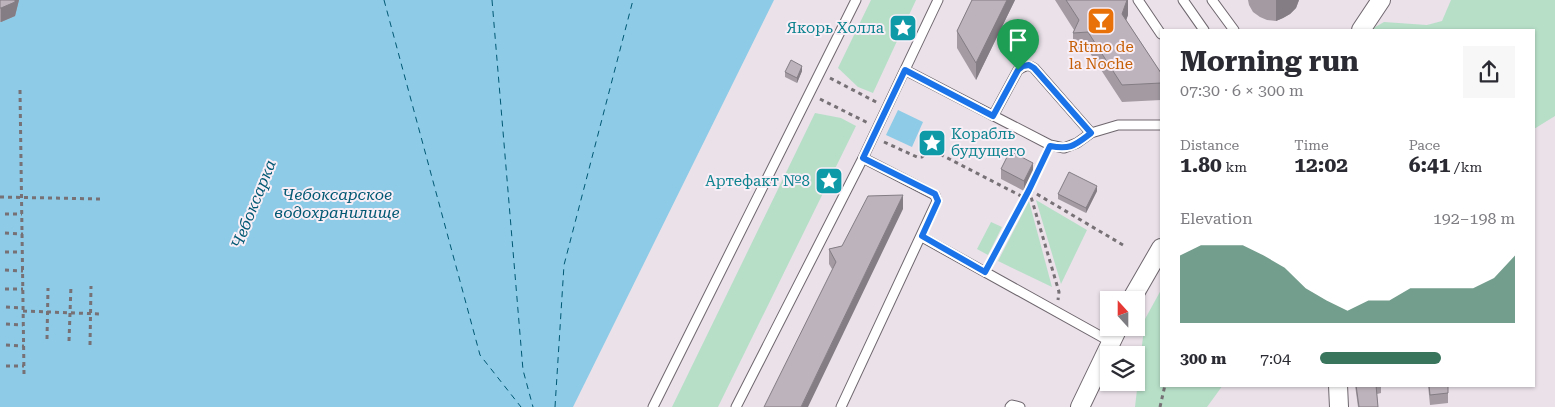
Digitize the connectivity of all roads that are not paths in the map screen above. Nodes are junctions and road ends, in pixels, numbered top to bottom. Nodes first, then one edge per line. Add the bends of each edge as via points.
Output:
1 (856, 0) edge
2 (938, 0) edge
3 (1138, 0) edge
4 (1183, 0) edge
5 (1212, 0) edge
6 (1381, 0) edge
7 (1203, 29) edge
8 (1233, 29) edge
9 (1362, 29) edge
10 (1160, 33) edge
11 (905, 70) junction
12 (993, 116) junction
13 (1160, 125) edge
14 (1091, 133) junction
15 (863, 158) junction
16 (922, 236) junction
17 (1160, 250) edge
18 (1136, 291) edge
19 (1100, 329) edge
20 (1114, 336) edge
21 (1338, 387) edge
22 (652, 407) edge
23 (736, 407) edge
24 (841, 407) edge
25 (1010, 407) edge
26 (1020, 407) edge
27 (1080, 407) edge
28 (1339, 407) edge

1 - 22 lane
2 - 11 lane
3 - 10 lane
4 - 7 lane
5 - 8 lane
6 - 9 street
11 - 12 lane
11 - 15 lane
12 - 14 lane via 1050,146 1064,148
12 - 14 lane via 1018,70 1029,65
13 - 14 lane via 1118,125
15 - 16 lane via 935,194 938,201
15 - 23 lane
16 - 19 lane via 1056,312
16 - 24 lane
17 - 18 street
20 - 27 street
21 - 28 street
25 - 26 lane

